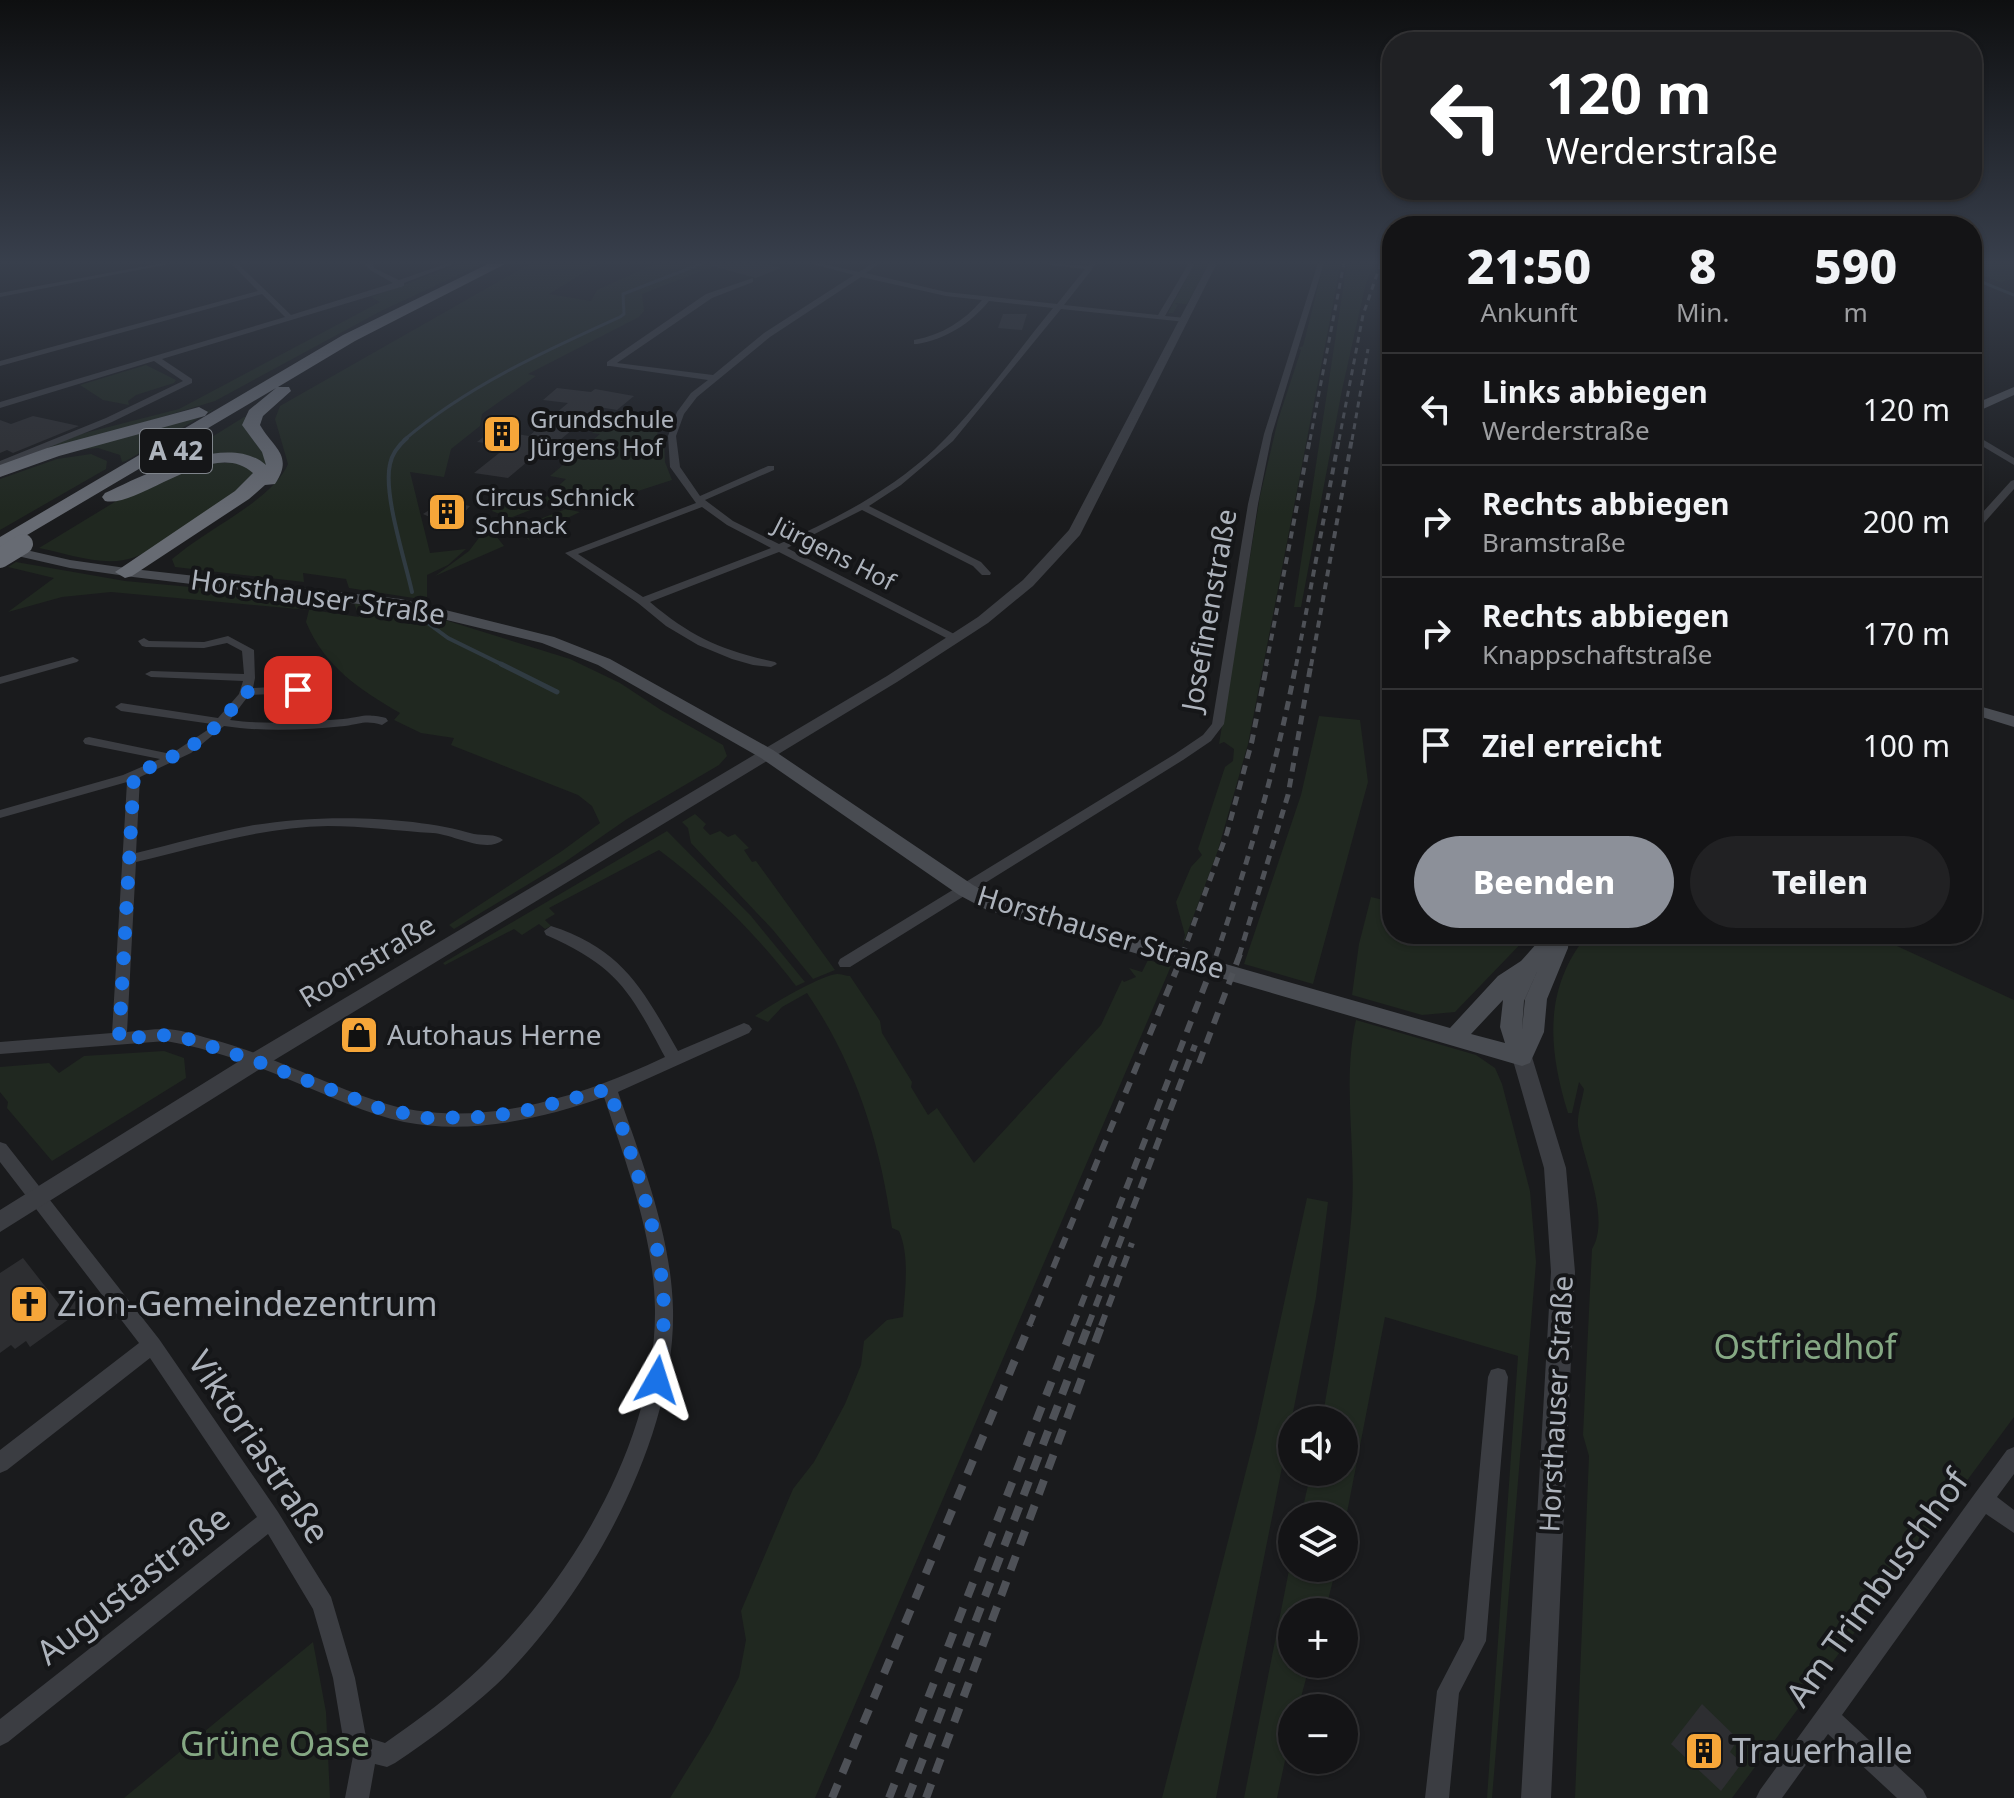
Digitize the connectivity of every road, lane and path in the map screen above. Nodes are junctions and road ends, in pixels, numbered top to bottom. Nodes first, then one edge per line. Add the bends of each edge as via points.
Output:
1 (62, 347) edge
2 (192, 347) edge
3 (341, 347) edge
4 (345, 347) edge
5 (635, 347) edge
6 (754, 347) edge
7 (1025, 347) edge
8 (1170, 347) edge
9 (1295, 347) edge
10 (155, 358) junction
11 (315, 362) junction
12 (0, 364) edge
13 (715, 378) junction
14 (2014, 391) edge
15 (0, 405) edge
16 (1982, 405) edge
17 (1982, 442) edge
18 (2014, 462) edge
19 (0, 464) edge
20 (771, 468) dead end
21 (0, 473) edge
22 (2014, 483) edge
23 (700, 502) junction
24 (861, 506) junction
25 (1982, 519) edge
26 (12, 545) edge
27 (779, 548) junction
28 (134, 573) junction
29 (986, 573) dead end
30 (642, 601) junction
31 (956, 639) junction
32 (144, 641) dead end
33 (73, 660) dead end
34 (771, 664) dead end
35 (151, 674) dead end
36 (249, 678) junction
37 (0, 681) edge
38 (324, 688) dead end
39 (245, 692) junction
40 (121, 707) dead end
41 (1982, 712) edge
42 (382, 721) dead end
43 (223, 722) junction
44 (2014, 722) edge
45 (89, 741) dead end
46 (767, 754) junction
47 (173, 758) junction
48 (134, 774) junction
49 (0, 814) edge
50 (496, 840) dead end
51 (131, 859) junction
52 (966, 890) junction
53 (551, 931) dead end
54 (1544, 944) edge
55 (1558, 944) edge
56 (845, 963) dead end
57 (1526, 967) junction
58 (744, 1029) dead end
59 (1455, 1037) junction
60 (119, 1039) junction
61 (0, 1048) edge
62 (1522, 1057) junction
63 (674, 1059) junction
64 (256, 1061) junction
65 (609, 1089) junction
66 (0, 1149) edge
67 (38, 1198) junction
68 (0, 1222) edge
69 (152, 1345) junction
70 (1498, 1377) dead end
71 (2014, 1457) edge
72 (0, 1463) edge
73 (1983, 1499) junction
74 (271, 1519) junction
75 (2014, 1523) edge
76 (1827, 1717) junction
77 (0, 1734) edge
78 (366, 1751) junction
79 (357, 1798) edge
80 (1437, 1798) edge
81 (1536, 1798) edge
82 (1768, 1798) edge
83 (1915, 1798) edge

1 - 12 street
2 - 10 street
3 - 11 highway, A 42
4 - 11 highway, A 42
5 - 13 street via 610,364
6 - 13 street, Jürgens Hof
7 - 24 street via 944,445
8 - 31 street, Roonstraße via 1083,520 1028,583
9 - 52 street, Josefinenstraße via 1253,504 1218,724 1179,757
10 - 15 street
10 - 19 street via 189,381
11 - 21 highway via 291,366 188,416 62,449
11 - 26 highway, A 42
11 - 28 highway via 320,369 255,414 251,425 276,457 271,476
13 - 23 street, Jürgens Hof via 686,405 672,436 675,467
14 - 16 main road
17 - 18 street
20 - 23 street
21 - 26 highway via 83,450 110,452 117,459 108,473 33,519
22 - 25 street
23 - 27 street, Jürgens Hof
23 - 30 street via 570,553
24 - 27 street
24 - 29 street
26 - 28 main road, Horsthauser Straße
26 - 28 highway via 53,532 145,481 187,465 235,459 260,467 263,472 255,485
27 - 30 street
27 - 31 street, Jürgens Hof
28 - 46 main road, Horsthauser Straße via 401,604 548,640 604,662
30 - 34 street via 671,627 746,662
31 - 46 street, Roonstraße
32 - 36 street via 204,645 228,639 248,650
33 - 37 street
35 - 36 street
36 - 39 street
38 - 39 street
39 - 43 street
40 - 43 street
41 - 44 main road
42 - 43 street via 366,717 247,726
43 - 47 street
45 - 47 street
46 - 52 main road, Horsthauser Straße
46 - 64 street, Roonstraße
47 - 48 street
48 - 49 street
48 - 51 street
50 - 51 street via 443,829 328,822 251,830
51 - 60 street
52 - 56 street, Josefinenstraße
52 - 59 main road, Horsthauser Straße via 994,905
53 - 63 street via 589,946 631,982
54 - 57 main road
55 - 62 main road via 1536,999 1533,1032
57 - 59 main road
57 - 62 main road via 1510,1019
58 - 63 street
59 - 62 main road, Horsthauser Straße
60 - 61 street
60 - 64 street via 182,1037
62 - 81 street, Horsthauser Straße via 1555,1168 1563,1272
63 - 65 street
64 - 65 street via 379,1108 428,1118 524,1111
64 - 67 street, Roonstraße
65 - 78 street via 658,1251 664,1313 657,1380 630,1468 585,1555 515,1648 414,1740 387,1755
66 - 67 street, Viktoriastraße
67 - 68 street, Roonstraße
67 - 69 street, Viktoriastraße
69 - 72 street
69 - 74 street, Viktoriastraße
70 - 80 street via 1475,1641 1448,1691
71 - 73 street, Am Trimbuschhof
73 - 75 street
73 - 76 street, Am Trimbuschhof
74 - 77 street, Augustastraße
74 - 78 street, Viktoriastraße via 323,1605 356,1744
76 - 82 street, Am Trimbuschhof
76 - 83 street
78 - 79 street

